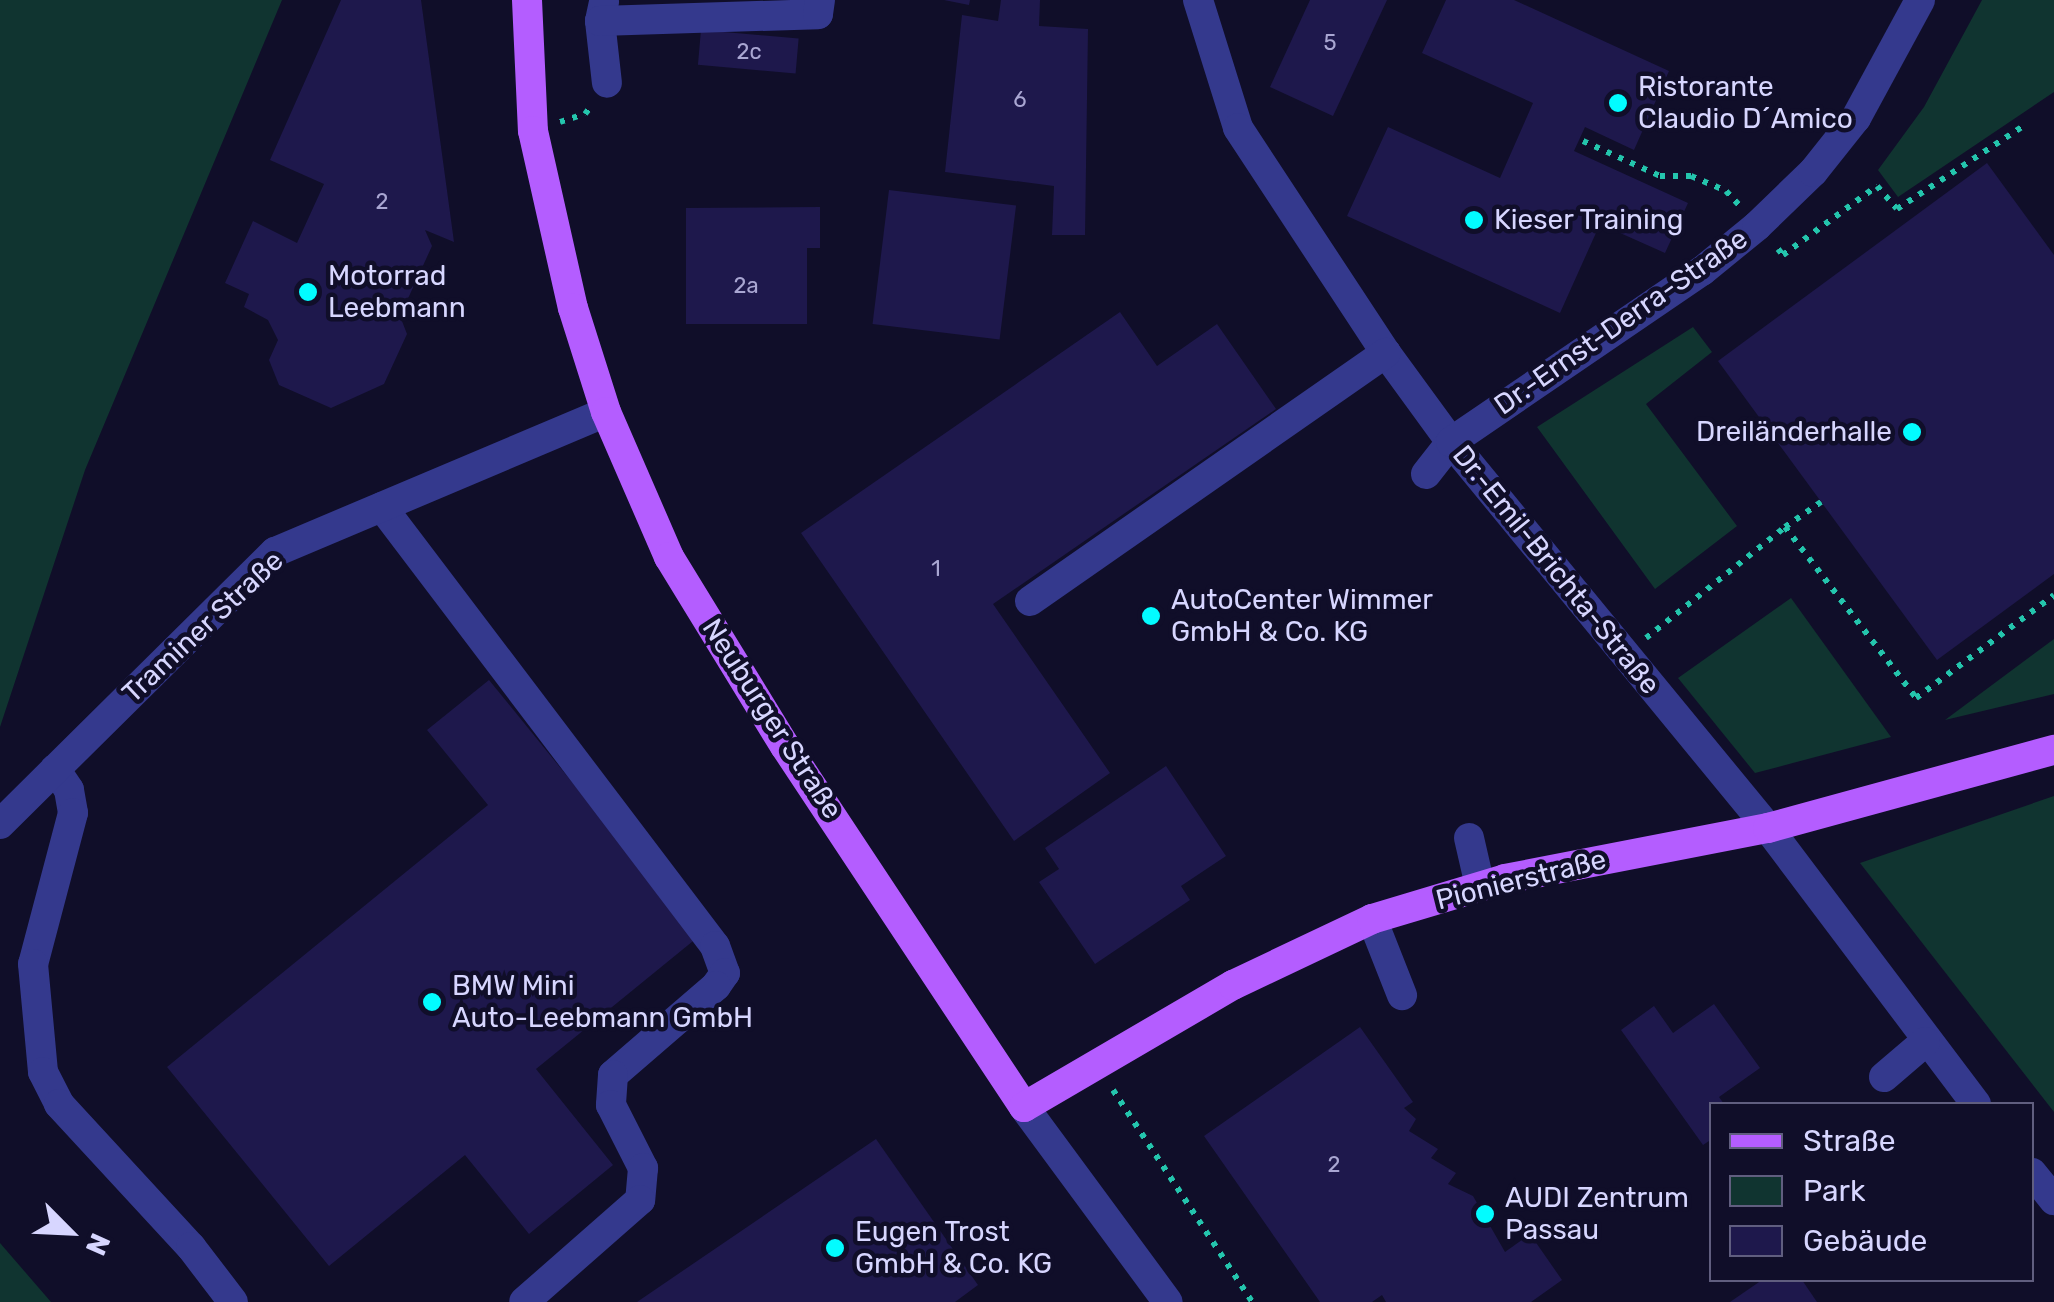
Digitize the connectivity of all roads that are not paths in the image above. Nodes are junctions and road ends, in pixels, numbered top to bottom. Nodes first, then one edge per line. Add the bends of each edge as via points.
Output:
1 (527, 0) edge
2 (820, 0) edge
3 (1198, 0) edge
4 (1920, 0) edge
5 (602, 10) edge
6 (607, 84) road end
7 (1386, 353) junction
8 (606, 412) junction
9 (1451, 442) junction
10 (1426, 474) dead end
11 (382, 507) junction
12 (1030, 601) dead end
13 (2054, 750) edge
14 (55, 770) junction
15 (0, 824) edge
16 (1768, 828) junction
17 (1469, 838) dead end
18 (1480, 886) junction
19 (1372, 919) junction
20 (1402, 995) dead end
21 (1925, 1042) junction
22 (1884, 1077) dead end
23 (1974, 1102) edge
24 (1024, 1106) junction
25 (2034, 1175) edge
26 (2054, 1200) edge
27 (233, 1302) edge
28 (524, 1302) edge
29 (1168, 1302) edge

1 - 8 main road, Neuburger Straße via 534,131 573,308
2 - 5 street via 818,14
3 - 7 street, Dr.-Emil-Brichta-Straße via 1238,128
4 - 9 street, Dr.-Ernst-Derra-Straße via 1856,118 1757,226 1702,271
5 - 6 street
7 - 9 street, Dr.-Emil-Brichta-Straße
7 - 12 street
8 - 11 street, Traminer Straße
8 - 24 main road, Neuburger Straße via 669,557 785,746
9 - 10 street, Dr.-Ernst-Derra-Straße
9 - 16 street, Dr.-Emil-Brichta-Straße
11 - 14 street, Traminer Straße via 275,552
11 - 28 street via 715,946 725,973 613,1075 611,1105 644,1168 640,1200
13 - 16 main road, Pionierstraße
14 - 15 street, Traminer Straße
14 - 27 street via 69,790 72,813 33,964 43,1072 60,1104
16 - 18 main road, Pionierstraße
16 - 21 street, Dr.-Emil-Brichta-Straße
17 - 18 street
18 - 19 main road, Pionierstraße
19 - 20 street
19 - 24 main road, Pionierstraße via 1233,985
21 - 22 street
21 - 23 street, Dr.-Emil-Brichta-Straße
24 - 29 street, Neuburger Straße
25 - 26 street

